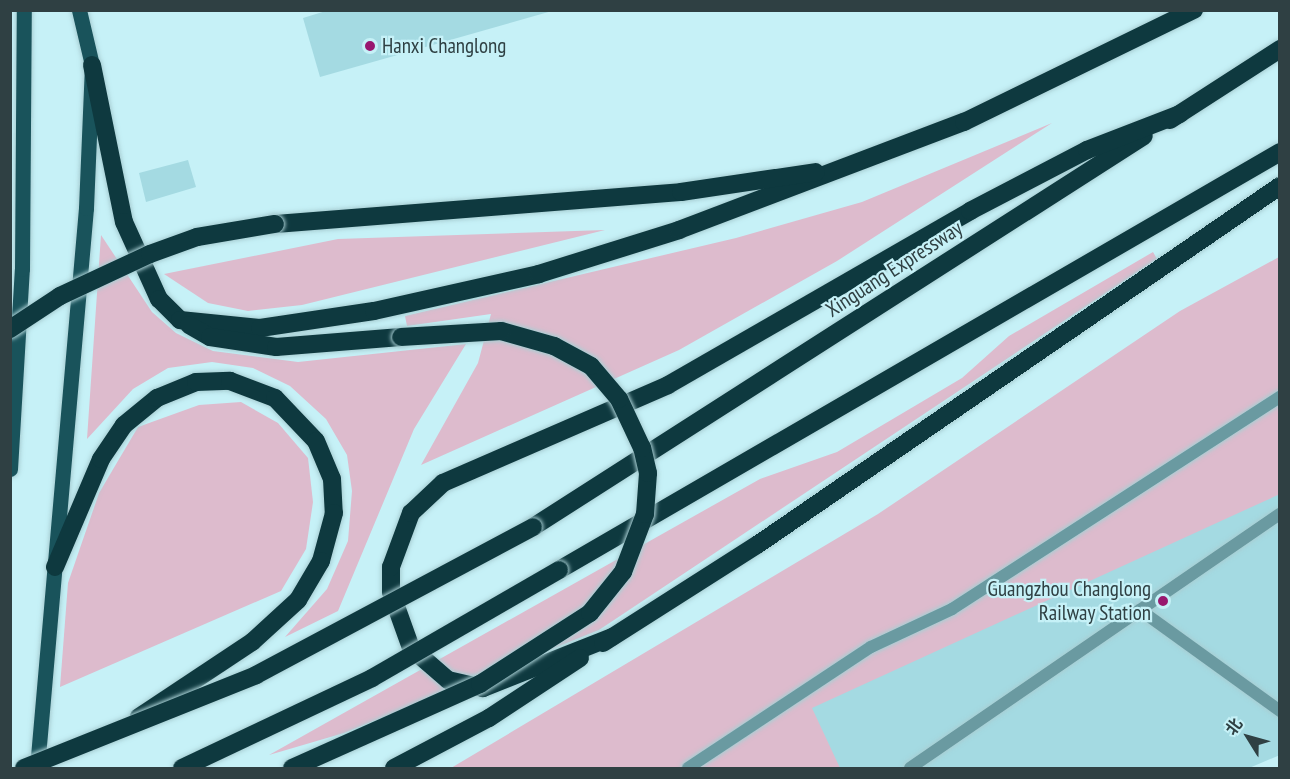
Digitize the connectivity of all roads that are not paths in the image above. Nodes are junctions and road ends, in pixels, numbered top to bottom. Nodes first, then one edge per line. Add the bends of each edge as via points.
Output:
1 (24, 10) edge
2 (79, 10) edge
3 (1194, 10) edge
4 (1280, 49) edge
5 (92, 65) junction
6 (1180, 114) junction
7 (1280, 152) edge
8 (854, 167) junction
9 (1280, 186) edge
10 (180, 320) junction
11 (10, 329) edge
12 (1280, 398) edge
13 (10, 469) edge
14 (1280, 514) edge
15 (55, 567) junction
16 (1140, 610) junction
17 (612, 637) junction
18 (1280, 711) edge
19 (116, 733) junction
20 (24, 768) edge
21 (37, 768) edge
22 (182, 768) edge
23 (292, 768) edge
24 (394, 768) edge
25 (688, 768) edge
26 (910, 768) edge

1 - 13 main road via 22,269
2 - 5 main road
3 - 8 highway via 1007,102
4 - 6 highway, Xinguang Expressway
5 - 10 highway via 124,222 144,273 159,299
5 - 15 main road via 84,243
6 - 17 highway via 1087,150 970,211 668,385 443,483 411,513 391,567 391,592 411,648 448,680 483,688
6 - 19 highway, Xinguang Expressway, bridge via 533,527 266,670
7 - 22 highway, bridge via 372,678
8 - 10 highway via 539,274 288,327
8 - 11 highway, bridge via 681,192 275,224 197,237 60,296
9 - 17 highway via 757,545
10 - 23 highway, bridge via 210,337 276,347 501,331 554,346 591,366 619,399 642,448 648,473 645,514 623,572 590,614 480,684
12 - 25 street via 952,609 861,653
14 - 16 street
15 - 19 highway, bridge via 101,459 124,425 157,398 196,382 230,381 275,398 316,441 332,479 334,513 321,561 298,600 252,642
15 - 21 main road
16 - 18 street
16 - 26 street
17 - 24 highway via 489,718
19 - 20 highway, bridge

